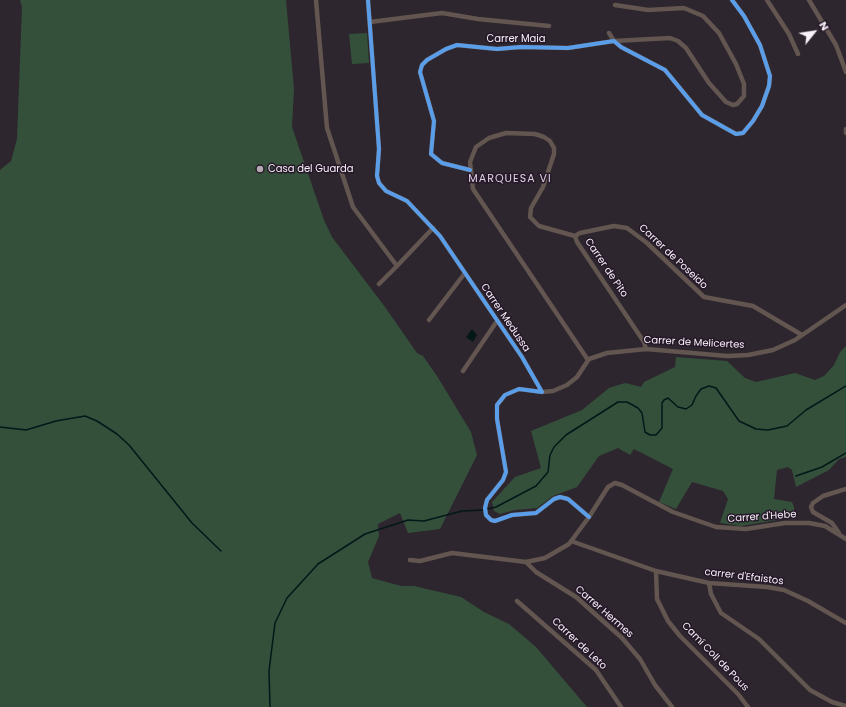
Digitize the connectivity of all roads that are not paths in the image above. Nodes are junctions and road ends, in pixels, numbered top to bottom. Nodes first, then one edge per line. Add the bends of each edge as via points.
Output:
1 (316, 0) edge
2 (368, 0) edge
3 (732, 0) edge
4 (767, 0) edge
5 (809, 0) edge
6 (615, 5) dead end
7 (370, 22) junction
8 (549, 26) dead end
9 (609, 33) dead end
10 (614, 40) junction
11 (798, 54) dead end
12 (846, 72) edge
13 (846, 129) edge
14 (846, 133) edge
15 (470, 170) junction
16 (432, 228) junction
17 (575, 236) junction
18 (396, 266) junction
19 (465, 273) junction
20 (379, 284) dead end
21 (846, 305) edge
22 (429, 320) dead end
23 (497, 321) junction
24 (802, 335) junction
25 (646, 349) junction
26 (588, 360) junction
27 (464, 371) dead end
28 (542, 392) junction
29 (846, 489) edge
30 (589, 517) junction
31 (840, 534) junction
32 (846, 539) edge
33 (571, 541) junction
34 (410, 560) dead end
35 (526, 562) junction
36 (656, 571) junction
37 (709, 583) junction
38 (517, 600) dead end
39 (846, 623) edge
40 (846, 706) edge
41 (621, 707) edge
42 (672, 707) edge
43 (748, 707) edge

1 - 18 street via 329,139 353,207
2 - 7 street, Carrer Medussa
3 - 10 street via 760,44 770,76 768,91 759,112 748,128 740,134 733,133 702,114 665,70 622,48
4 - 11 street via 789,34
5 - 12 street via 836,45
6 - 10 street via 648,10 684,8 703,16 718,33 736,64 744,84 744,96 737,104 726,102 678,41 670,38
7 - 8 street via 442,13
7 - 16 street, Carrer Medussa via 379,149 378,180 383,189 407,201
9 - 10 street
10 - 15 street, Carrer Maia via 568,48 498,49 457,45 423,63 420,72 434,121 431,154 442,163
13 - 14 street
15 - 17 street, Carrer de Pito via 474,150 489,138 500,134 517,133 544,137 553,145 554,154 542,190 531,208 530,217 539,226
15 - 26 street via 474,189
16 - 18 street
16 - 19 street, Carrer Medussa
17 - 24 street, Carrer de Poseido via 614,226 627,228 647,243 704,297 753,306
17 - 25 street, Carrer de Pito via 576,242 644,342
18 - 20 street
19 - 22 street
19 - 23 street, Carrer Medussa
21 - 24 street, Carrer de Melicertes
23 - 27 street, Carrer Medussa
23 - 28 street, Carrer Medussa
24 - 25 street, Carrer de Melicertes via 778,348 748,355
25 - 26 street, Carrer de Melicertes via 607,353
26 - 28 street via 577,377 567,385 553,391
28 - 30 street via 516,390 502,398 497,405 506,472 503,480 487,500 485,513 489,519 495,521 512,514 533,514 560,496 568,499
29 - 31 street via 823,496 811,507 813,512 832,524
30 - 31 street, Carrer d'Hebe via 608,487 617,484 673,512 716,527 741,529 785,523 809,523 825,526
30 - 33 street, Carrer d'Hebe
31 - 32 street, Carrer d'Hebe
33 - 35 street via 551,556
33 - 36 street
34 - 35 street via 420,561 452,553
35 - 42 street, Carrer Hermes via 536,572 576,597 617,633 640,659
36 - 37 street, carrer d'Efaistos
36 - 43 street, Camí Coll de Pous via 657,599 668,621
37 - 39 street, carrer d'Efaistos via 784,590
37 - 40 street via 711,594 721,613 759,639 810,690 832,702
38 - 41 street, Carrer de Leto via 596,670

